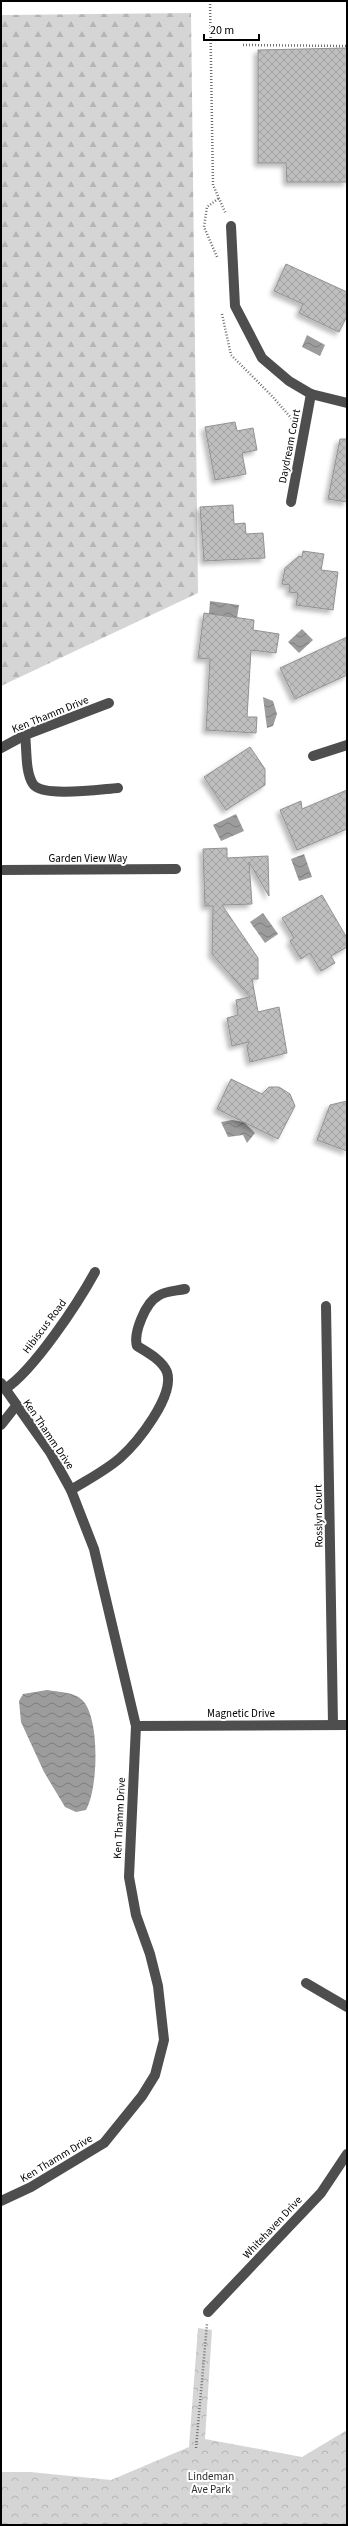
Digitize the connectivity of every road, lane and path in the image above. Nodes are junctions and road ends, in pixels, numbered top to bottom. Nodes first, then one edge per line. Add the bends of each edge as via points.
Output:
1 (210, 1) edge
2 (243, 45) dead end
3 (347, 46) edge
4 (231, 226) joint
5 (311, 394) junction
6 (347, 403) edge
7 (291, 502) dead end
8 (109, 703) dead end
9 (25, 735) junction
10 (347, 745) edge
11 (1, 748) edge
12 (313, 756) dead end
13 (118, 788) dead end
14 (176, 869) dead end
15 (1, 870) edge
16 (95, 1272) dead end
17 (185, 1289) dead end
18 (326, 1306) dead end
19 (3, 1386) edge
20 (16, 1406) junction
21 (1, 1425) edge
22 (71, 1490) junction
23 (333, 1724) junction
24 (347, 1725) edge
25 (136, 1726) junction
26 (306, 1983) dead end
27 (347, 2007) edge
28 (347, 2154) edge
29 (1, 2201) edge
30 (208, 2312) joint
31 (196, 2448) dead end

1 - 4 path via 213,186
2 - 3 path
4 - 5 street via 235,306 262,358 289,381
5 - 6 street
5 - 7 street, Daydream Court
8 - 9 street, Ken Thamm Drive
9 - 11 street, Ken Thamm Drive
9 - 13 street via 29,772 36,788 59,792
10 - 12 street
14 - 15 street, Garden View Way
16 - 19 street, Hibiscus Road via 83,1295 24,1373
17 - 22 street via 153,1298 136,1334 137,1346 158,1360 167,1372 160,1406 141,1434 120,1458
18 - 23 street, Rosslyn Court
19 - 20 street, Ken Thamm Drive
20 - 21 street
20 - 22 street, Ken Thamm Drive via 50,1452
22 - 25 street, Ken Thamm Drive via 94,1549
23 - 24 street, Magnetic Drive
23 - 25 street, Magnetic Drive
25 - 29 street, Ken Thamm Drive via 128,1877 136,1915 158,1986 164,2040 155,2075 142,2096 104,2143 31,2188
26 - 27 street
28 - 30 street, Whitehaven Drive via 321,2193
30 - 31 path

